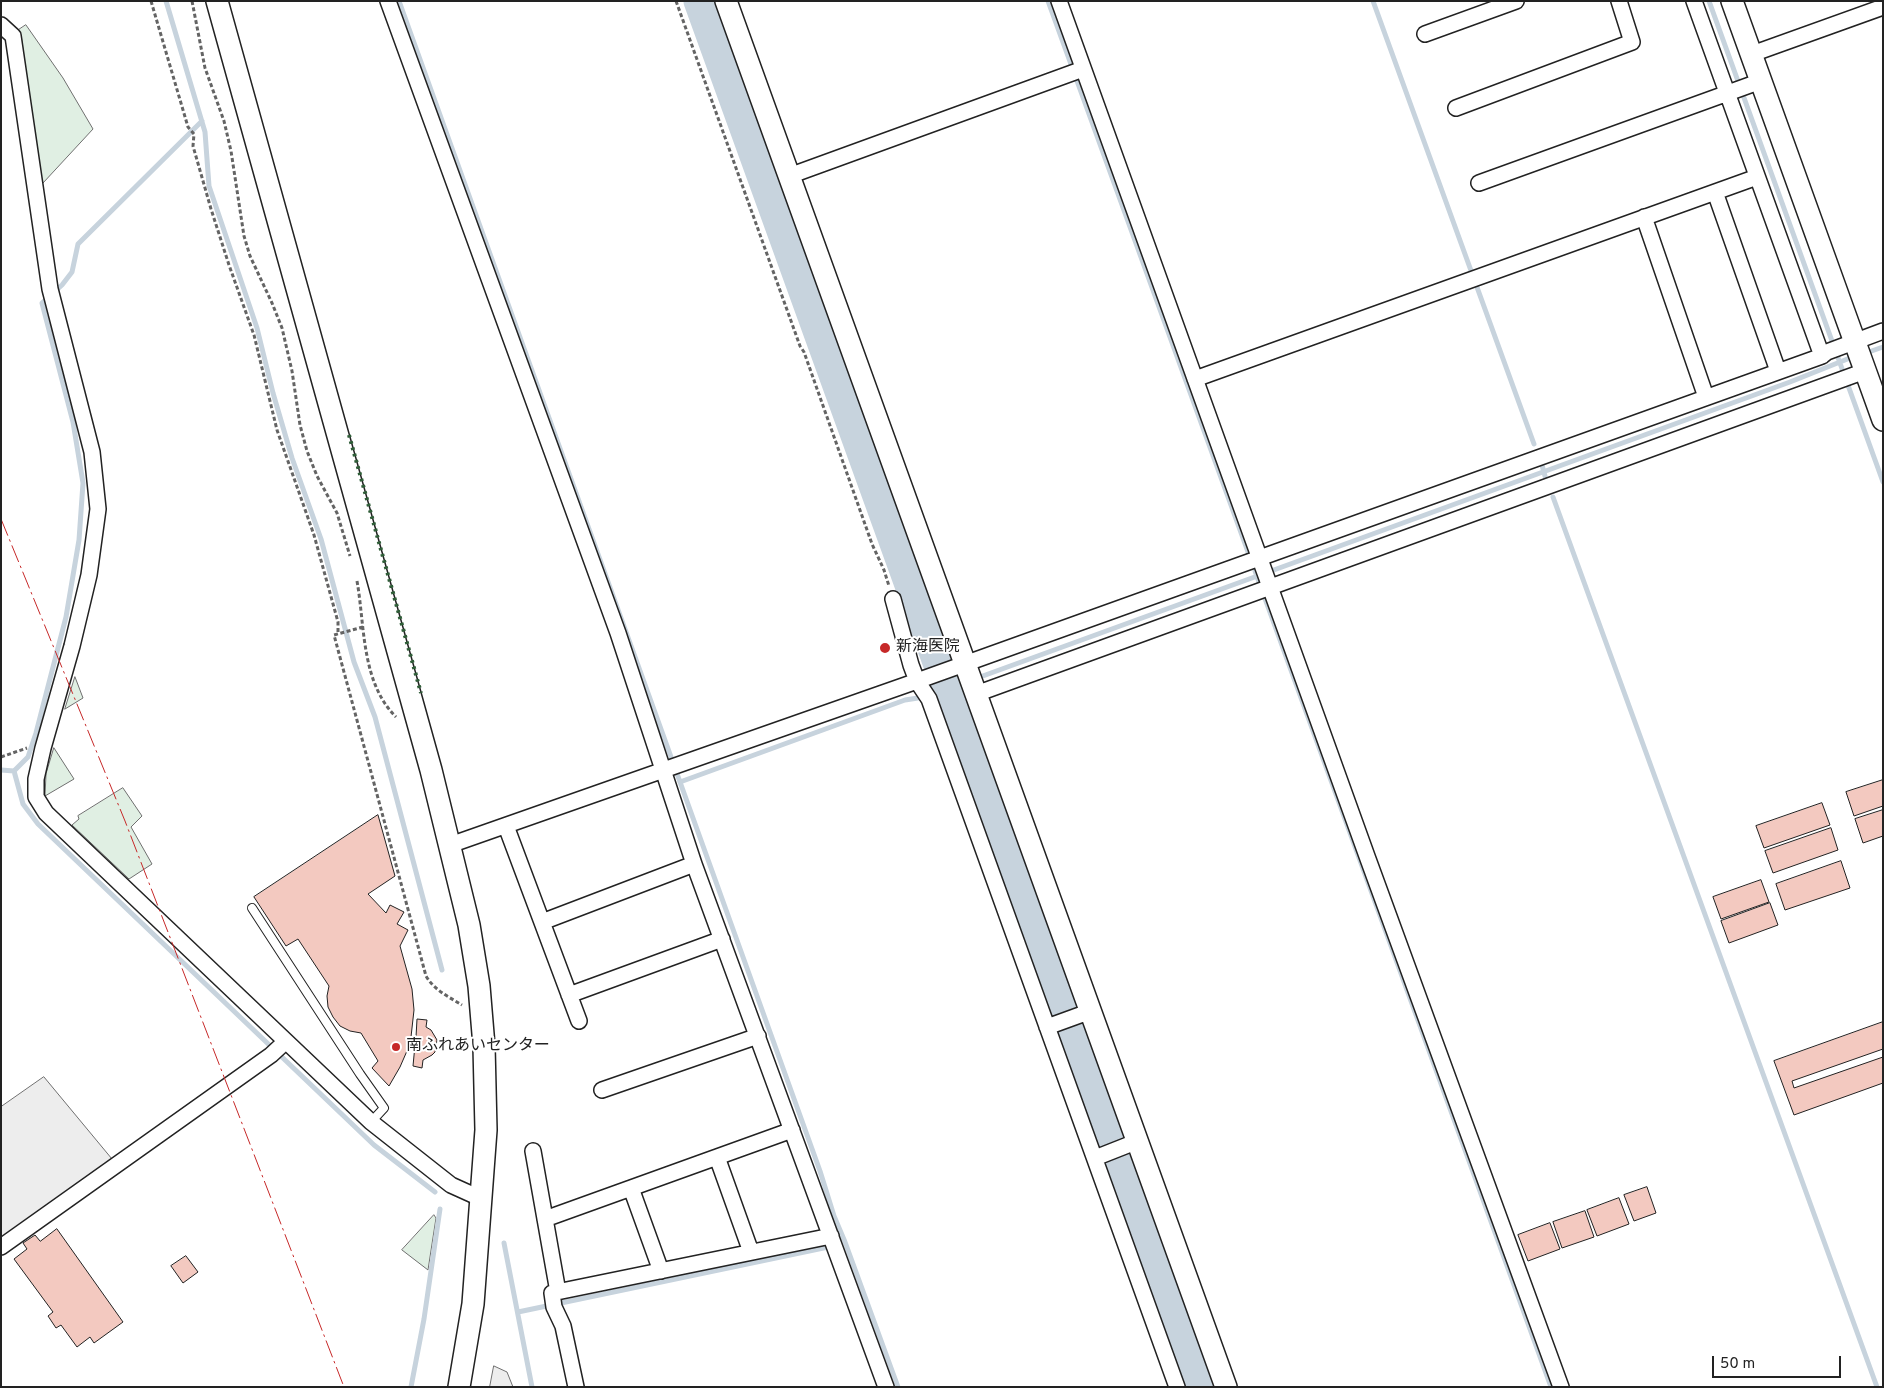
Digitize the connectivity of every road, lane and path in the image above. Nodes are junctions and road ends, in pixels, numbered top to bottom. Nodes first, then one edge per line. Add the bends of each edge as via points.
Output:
1 (151, 1) edge
2 (192, 1) edge
3 (217, 1) edge
4 (388, 1) edge
5 (676, 1) edge
6 (726, 1) edge
7 (1059, 1) edge
8 (1516, 1) edge
9 (1619, 1) edge
10 (1694, 1) edge
11 (1732, 1) edge
12 (1883, 7) edge
13 (1, 25) edge
14 (1425, 34) dead end
15 (1752, 54) junction
16 (1077, 72) junction
17 (1742, 88) junction
18 (1456, 108) dead end
19 (789, 176) junction
20 (1757, 177) junction
21 (1480, 184) dead end
22 (1716, 192) junction
23 (1644, 217) junction
24 (1883, 331) edge
25 (1846, 359) junction
26 (1778, 371) junction
27 (1195, 379) junction
28 (1706, 397) junction
29 (1883, 420) edge
30 (352, 564) dead end
31 (355, 572) dead end
32 (1264, 579) junction
33 (893, 599) joint
34 (362, 627) junction
35 (340, 634) junction
36 (959, 666) junction
37 (922, 680) junction
38 (976, 694) junction
39 (402, 723) dead end
40 (24, 749) dead end
41 (1, 757) edge
42 (672, 768) junction
43 (506, 826) junction
44 (450, 845) junction
45 (694, 864) junction
46 (252, 908) dead end
47 (542, 922) junction
48 (722, 939) junction
49 (569, 995) junction
50 (467, 1008) dead end
51 (1085, 1013) junction
52 (579, 1021) dead end
53 (1051, 1025) junction
54 (758, 1036) junction
55 (279, 1048) junction
56 (602, 1090) dead end
57 (371, 1122) junction
58 (792, 1130) junction
59 (1131, 1144) junction
60 (533, 1151) dead end
61 (717, 1157) junction
62 (1098, 1157) junction
63 (631, 1188) junction
64 (482, 1199) junction
65 (545, 1219) junction
66 (833, 1242) junction
67 (1, 1247) edge
68 (751, 1252) junction
69 (661, 1271) junction
70 (555, 1300) junction
71 (459, 1387) edge
72 (576, 1387) edge
73 (886, 1387) edge
74 (1177, 1387) edge
75 (1226, 1387) edge
76 (1561, 1387) edge

1 - 35 path via 188,127 194,134 192,146 254,335 277,430 314,535
2 - 30 path via 205,68 231,151 244,236 282,328 307,451 337,513
3 - 44 street
4 - 42 street via 614,624
5 - 33 path
6 - 19 street
7 - 16 street
8 - 14 street
9 - 18 street via 1632,42
10 - 17 street
11 - 15 street
12 - 15 street
13 - 55 street via 13,36 51,294 92,452 98,509 89,575 43,748 36,779 36,798 46,813
15 - 17 street
16 - 19 street
16 - 27 street
17 - 20 street
17 - 21 street
17 - 25 street
19 - 36 street
20 - 22 street
20 - 25 street
22 - 23 street
22 - 26 street
23 - 27 street
23 - 28 street
24 - 25 street
25 - 26 street
25 - 29 street
25 - 32 street
26 - 28 street
27 - 32 street
28 - 32 street
31 - 34 path
32 - 36 street
32 - 38 street via 1075,659
32 - 76 street
33 - 37 street
34 - 35 path
34 - 39 path via 373,679 392,713
35 - 50 path via 334,635 426,976 441,993
36 - 37 street
36 - 38 street
37 - 42 street
37 - 53 street
38 - 51 street
40 - 41 path
42 - 43 street
42 - 45 street
43 - 44 street
43 - 47 street
44 - 64 street via 479,986 486,1130
45 - 47 street
45 - 48 street
46 - 57 lane via 384,1108
47 - 49 street
48 - 49 street
48 - 54 street
49 - 52 street
51 - 53 street
51 - 59 street
53 - 62 street
54 - 56 street
54 - 58 street
55 - 57 street
55 - 67 street
57 - 64 street via 451,1185
58 - 61 street
58 - 66 street
59 - 62 street
59 - 75 street
60 - 65 street
61 - 63 street
61 - 68 street
62 - 74 street
63 - 65 street
63 - 69 street
64 - 71 street via 474,1304
65 - 70 street
66 - 68 street
66 - 73 street
68 - 69 street
69 - 70 street
70 - 72 street via 564,1326

